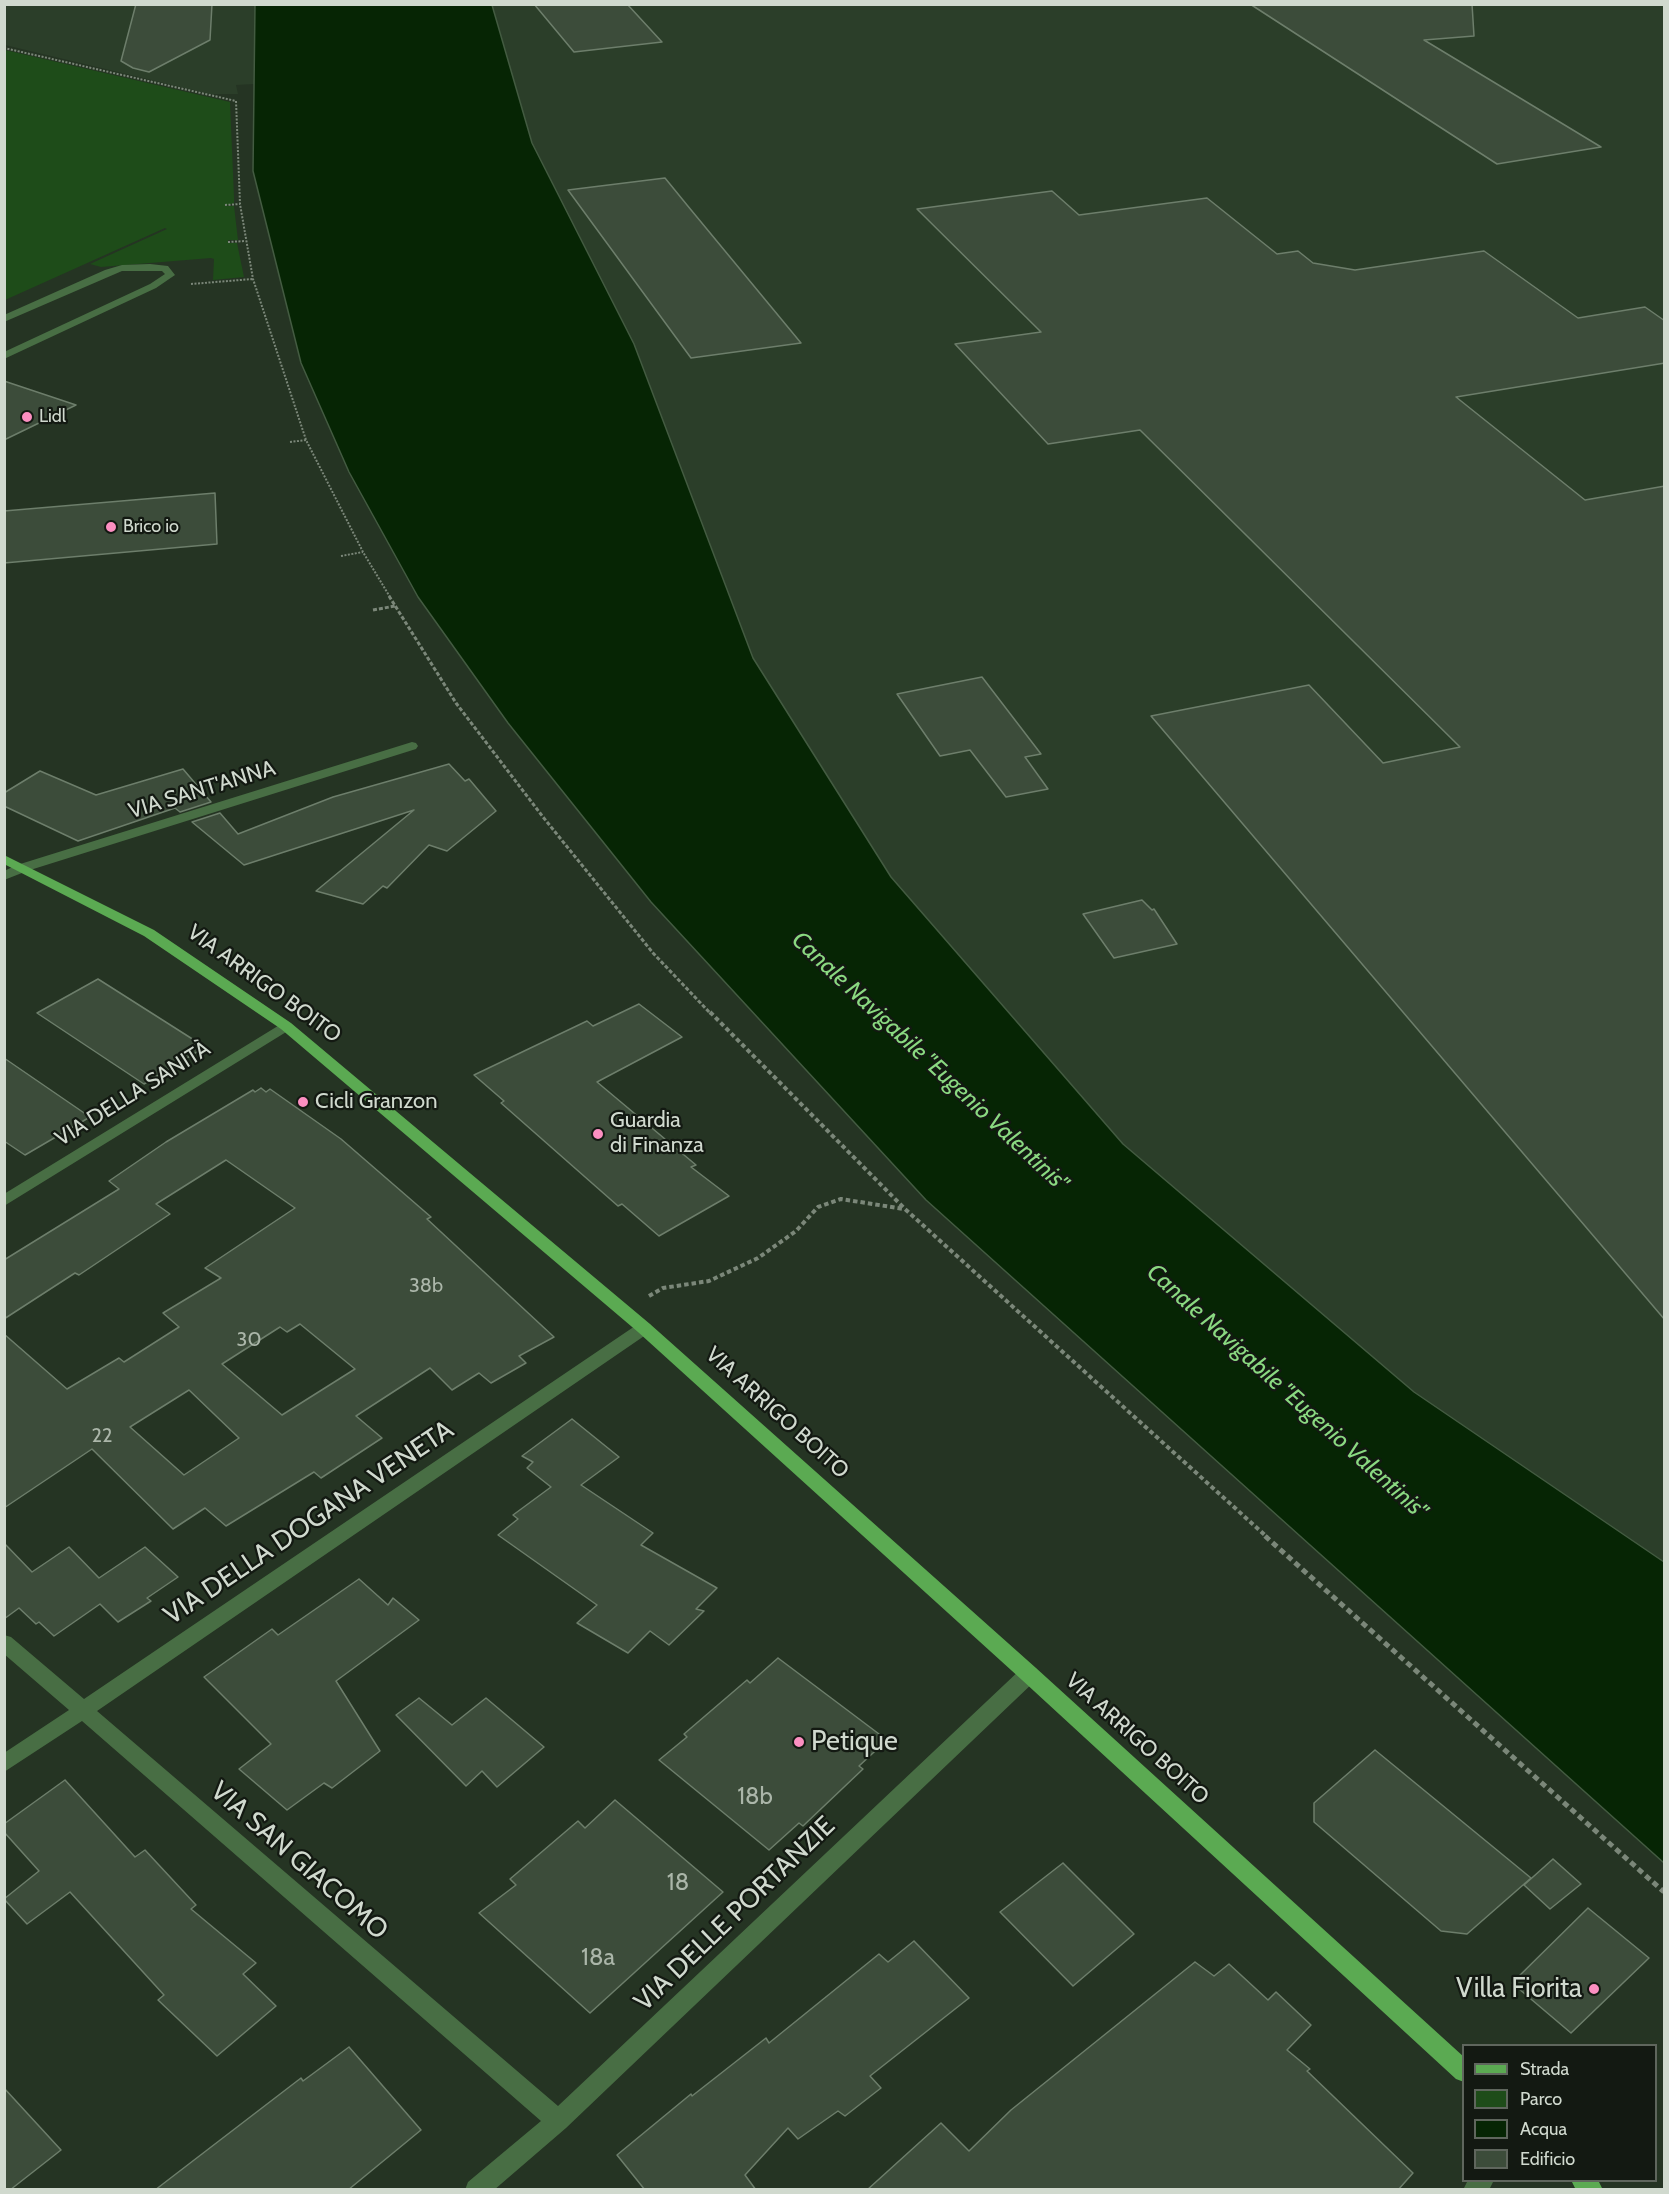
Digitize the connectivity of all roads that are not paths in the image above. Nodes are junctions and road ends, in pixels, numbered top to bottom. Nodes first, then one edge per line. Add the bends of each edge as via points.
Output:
1 (4, 319) edge
2 (4, 356) edge
3 (412, 746) dead end
4 (4, 859) edge
5 (22, 868) junction
6 (4, 876) edge
7 (286, 1026) junction
8 (4, 1202) edge
9 (644, 1328) junction
10 (4, 1642) edge
11 (1029, 1674) junction
12 (82, 1712) junction
13 (4, 1764) edge
14 (1462, 2070) edge
15 (558, 2121) junction
16 (476, 2190) edge

1 - 2 street via 122,268 165,268 170,275
3 - 5 street, VIA SANT'ANNA
4 - 5 main road, VIA ARRIGO BOITO
5 - 6 street, VIA SANT'ANNA
5 - 7 main road, VIA ARRIGO BOITO via 150,933
7 - 8 street, VIA DELLA SANITÀ
7 - 9 main road, VIA ARRIGO BOITO
9 - 11 main road, VIA ARRIGO BOITO
9 - 12 street, VIA DELLA DOGANA VENETA
10 - 12 street, VIA SAN GIACOMO
11 - 14 main road, VIA ARRIGO BOITO
11 - 15 street, VIA DELLE PORTANZIE
12 - 13 street, VIA DELLA DOGANA VENETA
12 - 15 street, VIA SAN GIACOMO
15 - 16 street, VIA DELLE PORTANZIE

